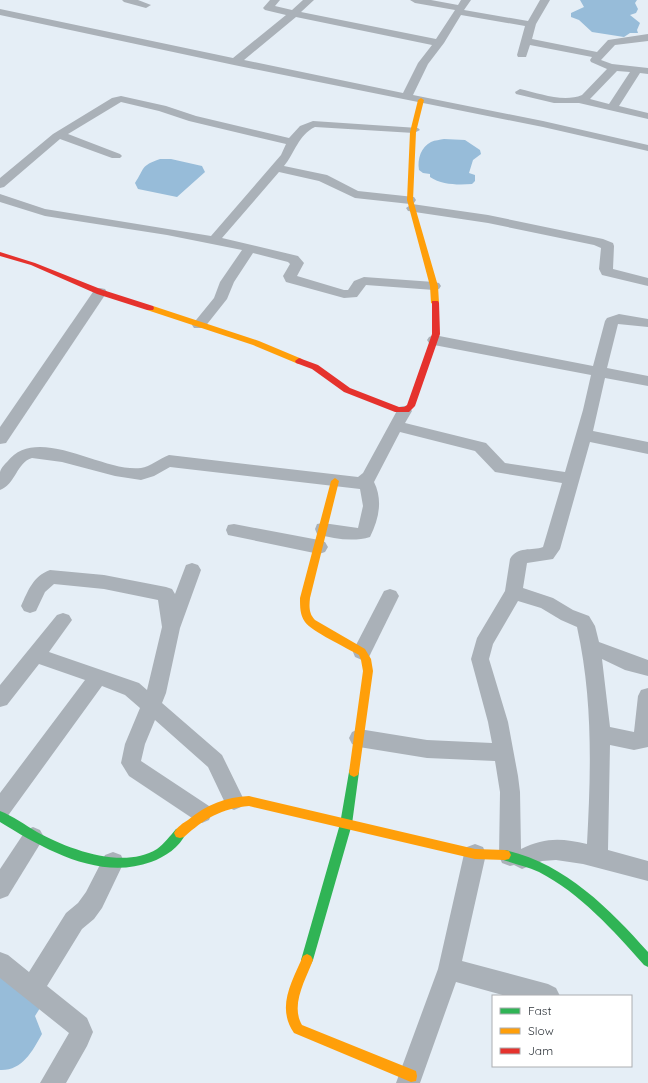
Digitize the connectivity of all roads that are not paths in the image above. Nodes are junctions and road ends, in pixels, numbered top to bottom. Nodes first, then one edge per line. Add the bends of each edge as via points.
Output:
1 (128, 0) edge
2 (275, 0) edge
3 (309, 0) edge
4 (415, 0) edge
5 (546, 0) edge
6 (146, 5) dead end
7 (462, 7) edge
8 (0, 12) edge
9 (296, 12) junction
10 (531, 24) junction
11 (648, 39) edge
12 (526, 41) junction
13 (439, 43) junction
14 (522, 55) dead end
15 (599, 55) junction
16 (234, 62) junction
17 (615, 67) junction
18 (643, 70) edge
19 (520, 92) dead end
20 (407, 97) junction
21 (421, 100) junction
22 (580, 100) junction
23 (612, 108) junction
24 (648, 116) edge
25 (414, 130) junction
26 (60, 135) junction
27 (292, 142) junction
28 (648, 148) edge
29 (116, 156) dead end
30 (276, 168) junction
31 (0, 184) edge
32 (0, 198) edge
33 (411, 204) junction
34 (214, 240) junction
35 (250, 248) junction
36 (0, 254) edge
37 (648, 282) edge
38 (434, 286) junction
39 (100, 292) junction
40 (648, 323) edge
41 (199, 325) junction
42 (434, 340) junction
43 (599, 371) junction
44 (648, 381) edge
45 (404, 411) junction
46 (396, 426) junction
47 (584, 435) junction
48 (0, 440) edge
49 (648, 448) edge
50 (572, 479) junction
51 (335, 481) junction
52 (365, 481) junction
53 (0, 484) edge
54 (323, 529) junction
55 (234, 530) dead end
56 (319, 547) junction
57 (192, 570) dead end
58 (514, 592) junction
59 (390, 596) dead end
60 (30, 606) dead end
61 (63, 620) dead end
62 (171, 628) junction
63 (590, 648) junction
64 (362, 652) junction
65 (36, 655) junction
66 (648, 668) edge
67 (98, 677) junction
68 (648, 696) edge
69 (0, 699) edge
70 (152, 705) junction
71 (601, 734) junction
72 (359, 738) junction
73 (504, 752) junction
74 (234, 800) junction
75 (0, 810) edge
76 (202, 813) junction
77 (0, 816) edge
78 (346, 824) junction
79 (33, 837) junction
80 (475, 854) junction
81 (516, 857) junction
82 (597, 858) junction
83 (113, 862) junction
84 (648, 871) edge
85 (0, 888) edge
86 (648, 961) edge
87 (0, 963) edge
88 (449, 969) junction
89 (32, 989) junction
90 (544, 995) edge
91 (410, 1079) edge
92 (52, 1083) edge

1 - 6 street
2 - 9 street via 268,8
3 - 9 street
4 - 7 street
5 - 10 street
7 - 10 street
7 - 13 street
8 - 16 street
9 - 13 street
9 - 16 street
10 - 12 street
11 - 15 street via 612,42
12 - 14 street
12 - 15 street
13 - 20 street via 423,63
15 - 17 street via 596,59 598,63
16 - 20 street
17 - 18 street
17 - 22 street
18 - 23 street
19 - 22 street via 562,100
20 - 21 street
21 - 25 street
21 - 28 street
22 - 23 street
23 - 24 street
25 - 27 street via 313,124 304,128
25 - 33 street via 410,169
26 - 27 street via 120,99
26 - 29 street
26 - 31 street
27 - 30 street via 289,151
30 - 33 street via 323,178 355,194
30 - 34 street
32 - 34 street via 30,209
33 - 37 street via 598,242 608,246 607,272
33 - 38 street
34 - 35 street
35 - 38 street via 296,261 291,279 344,294 352,294 364,281
35 - 41 street via 227,282 218,303
36 - 39 street via 33,264
38 - 42 street
39 - 41 street
39 - 48 street
40 - 43 street via 619,318 612,321
41 - 45 street via 304,362 347,390
42 - 43 street
42 - 45 street via 411,406
43 - 44 street
43 - 47 street
45 - 46 street
46 - 50 street via 480,447 496,464 507,470
46 - 52 street
47 - 49 street
47 - 50 street
50 - 58 street via 552,549 542,556 520,559
51 - 52 street
51 - 53 street via 169,461 148,472 133,473 33,452 24,455
51 - 54 street
52 - 54 street via 372,500 364,532 358,534
54 - 56 street
55 - 56 street
56 - 64 street via 305,598 306,618
57 - 62 street
58 - 63 street via 547,603 583,621
58 - 73 street via 481,650 482,668
59 - 64 street
60 - 62 street via 38,588 50,577 104,582 166,594
61 - 65 street
62 - 70 street
63 - 66 street
63 - 71 street via 599,696
64 - 72 street via 368,671
65 - 67 street
65 - 69 street
67 - 70 street via 132,689
67 - 75 street
68 - 71 street via 643,740 634,741
70 - 74 street via 215,761
70 - 76 street via 135,744 131,763 136,770
71 - 82 street
72 - 73 street via 427,749
72 - 78 street
73 - 81 street
74 - 76 street
74 - 78 street via 249,801
76 - 83 street via 158,854 135,862
77 - 79 street
78 - 80 street
78 - 91 street via 309,955 291,1006 292,1024
79 - 83 street via 70,853
79 - 85 street
80 - 81 street
80 - 88 street
81 - 82 street via 544,850 572,852
81 - 86 street via 554,875 589,900 621,929
82 - 84 street
83 - 89 street via 94,900 74,921
87 - 89 street
88 - 90 street
88 - 91 street
89 - 92 street via 79,1026 81,1032

